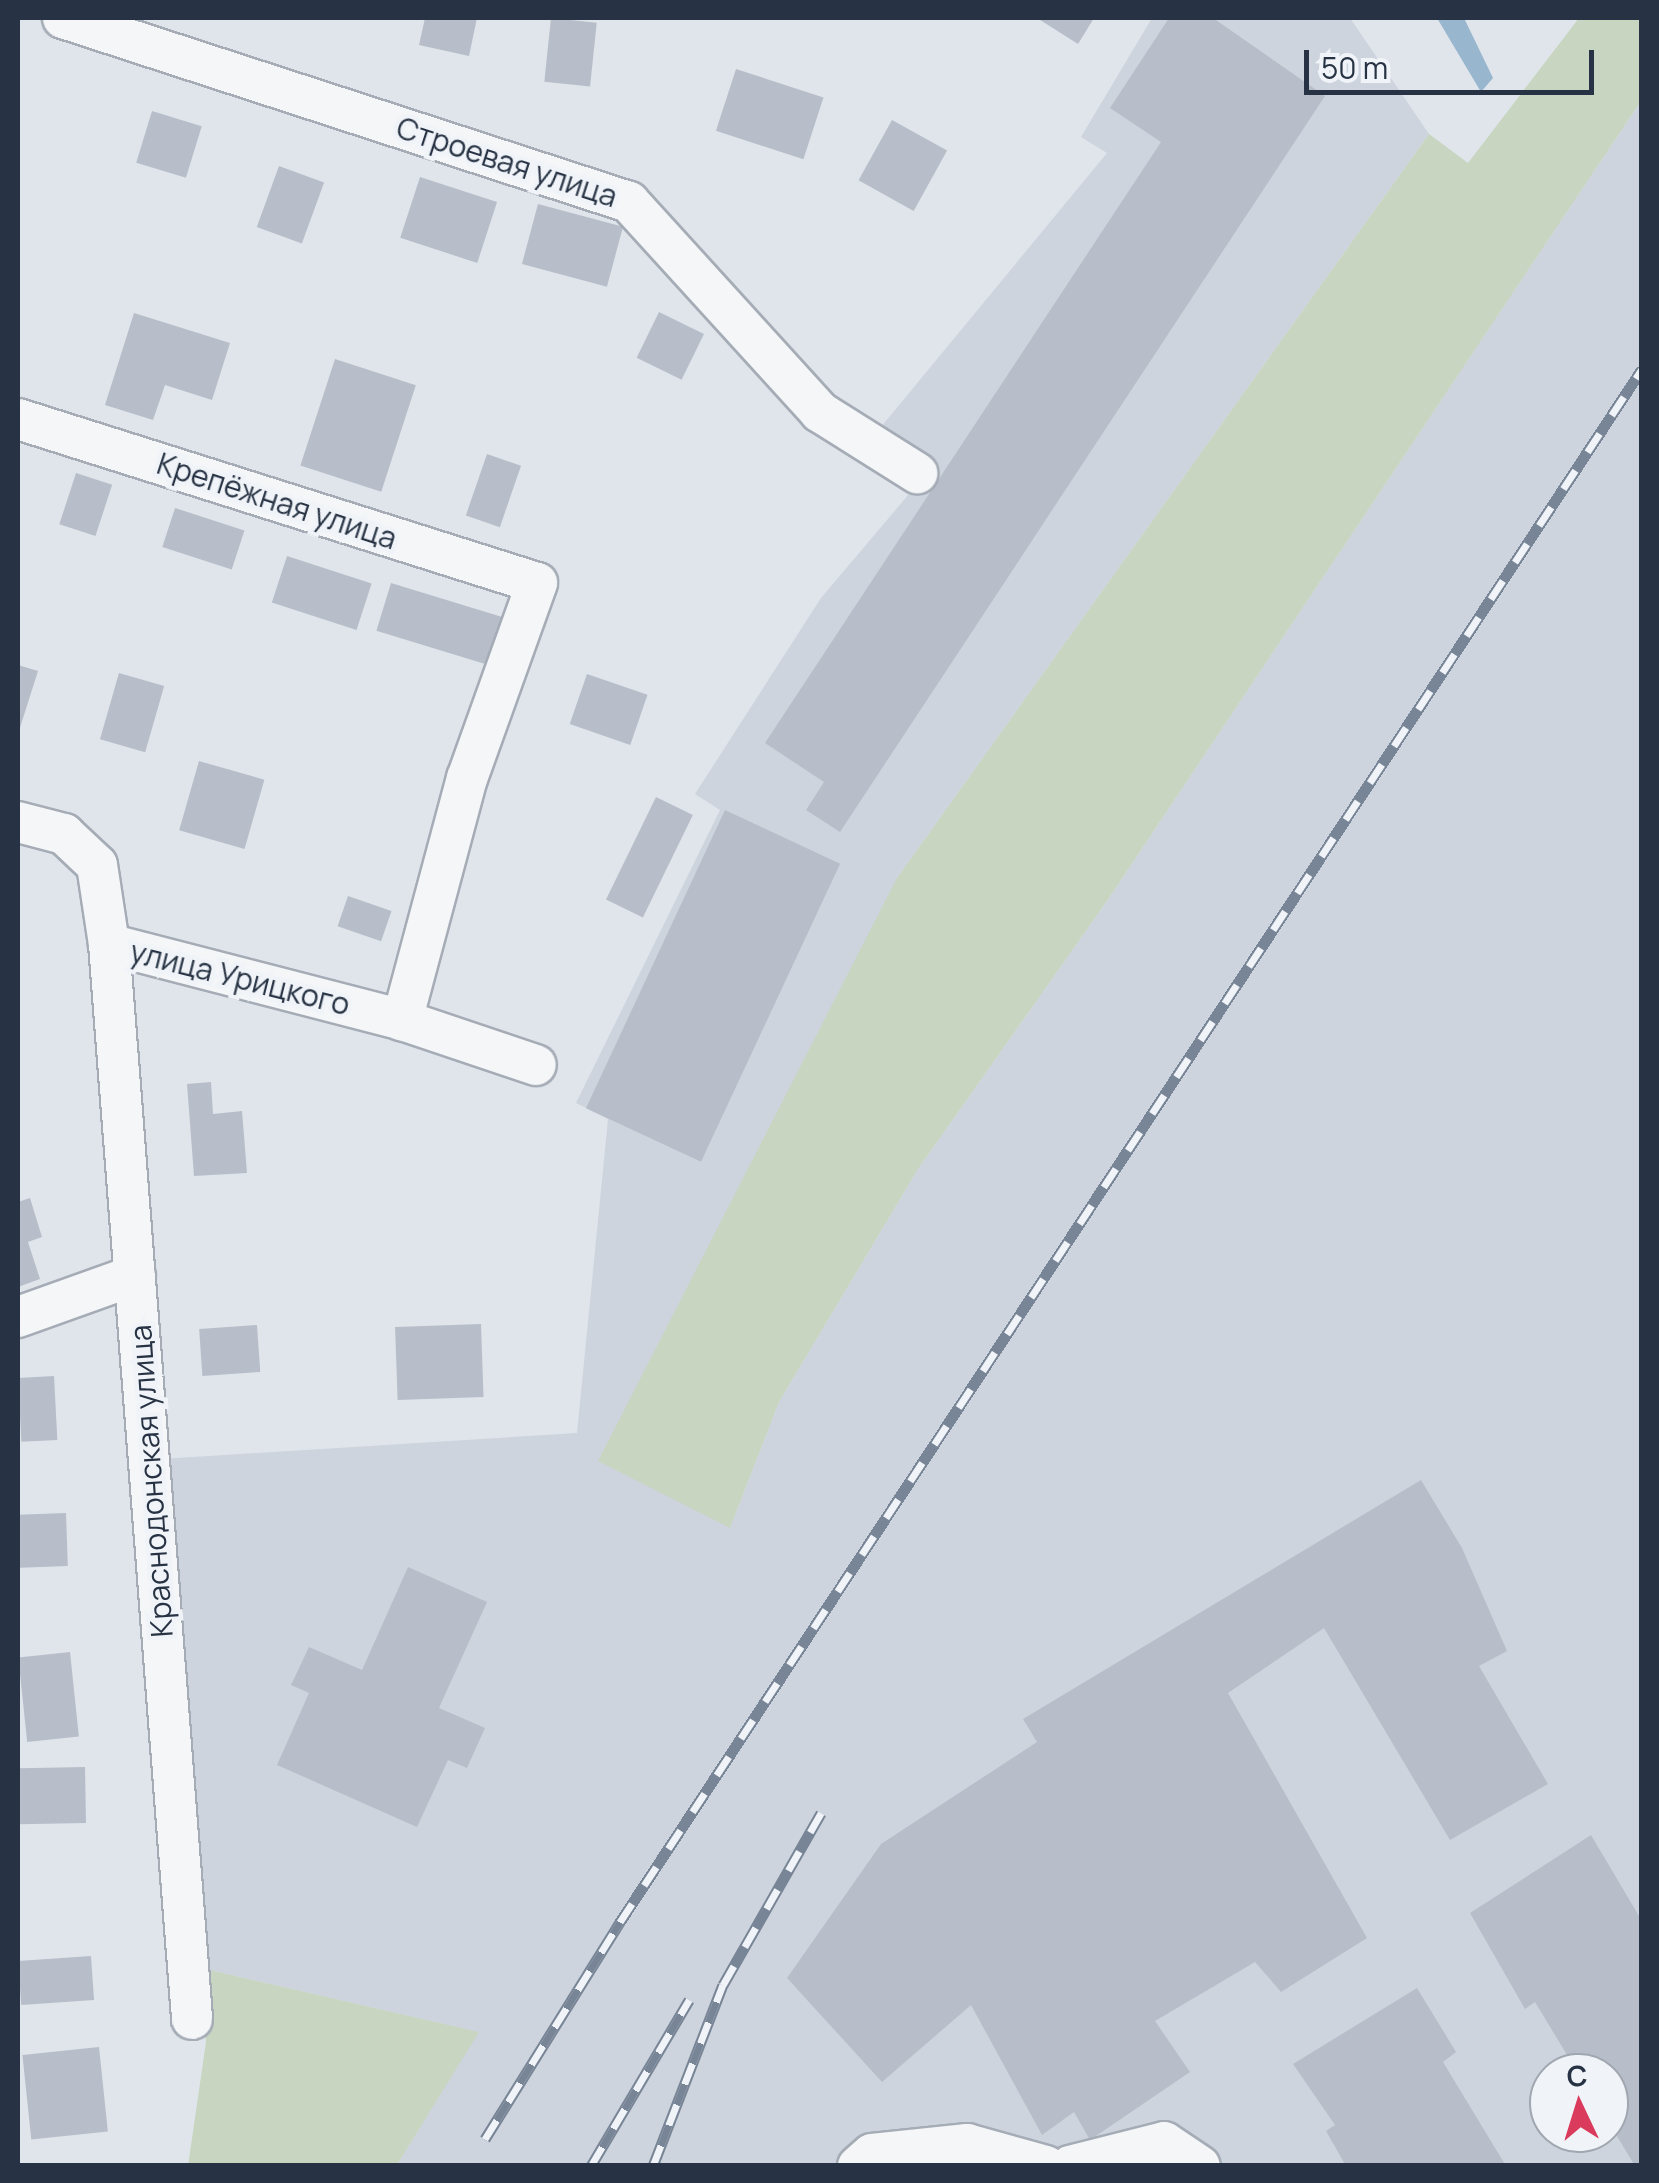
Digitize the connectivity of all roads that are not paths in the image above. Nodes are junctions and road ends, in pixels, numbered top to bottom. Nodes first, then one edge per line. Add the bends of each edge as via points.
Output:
1 (64, 18) edge
2 (18, 419) edge
3 (917, 473) dead end
4 (18, 822) edge
5 (109, 944) junction
6 (402, 1020) junction
7 (536, 1065) dead end
8 (135, 1275) junction
9 (18, 1317) edge
10 (192, 2019) dead end
11 (858, 2166) edge
12 (1046, 2166) edge
13 (1070, 2166) edge
14 (1200, 2166) edge

1 - 3 street, Строевая улица via 629,202 820,412
2 - 6 street, Крепёжная улица via 538,583 467,778
4 - 5 street, улица Урицкого via 64,834 97,864
5 - 6 street, улица Урицкого
5 - 8 street, Краснодонская улица
6 - 7 street, улица Урицкого
8 - 9 street
8 - 10 street, Краснодонская улица
11 - 12 street via 872,2154 967,2144
13 - 14 street via 1164,2142

